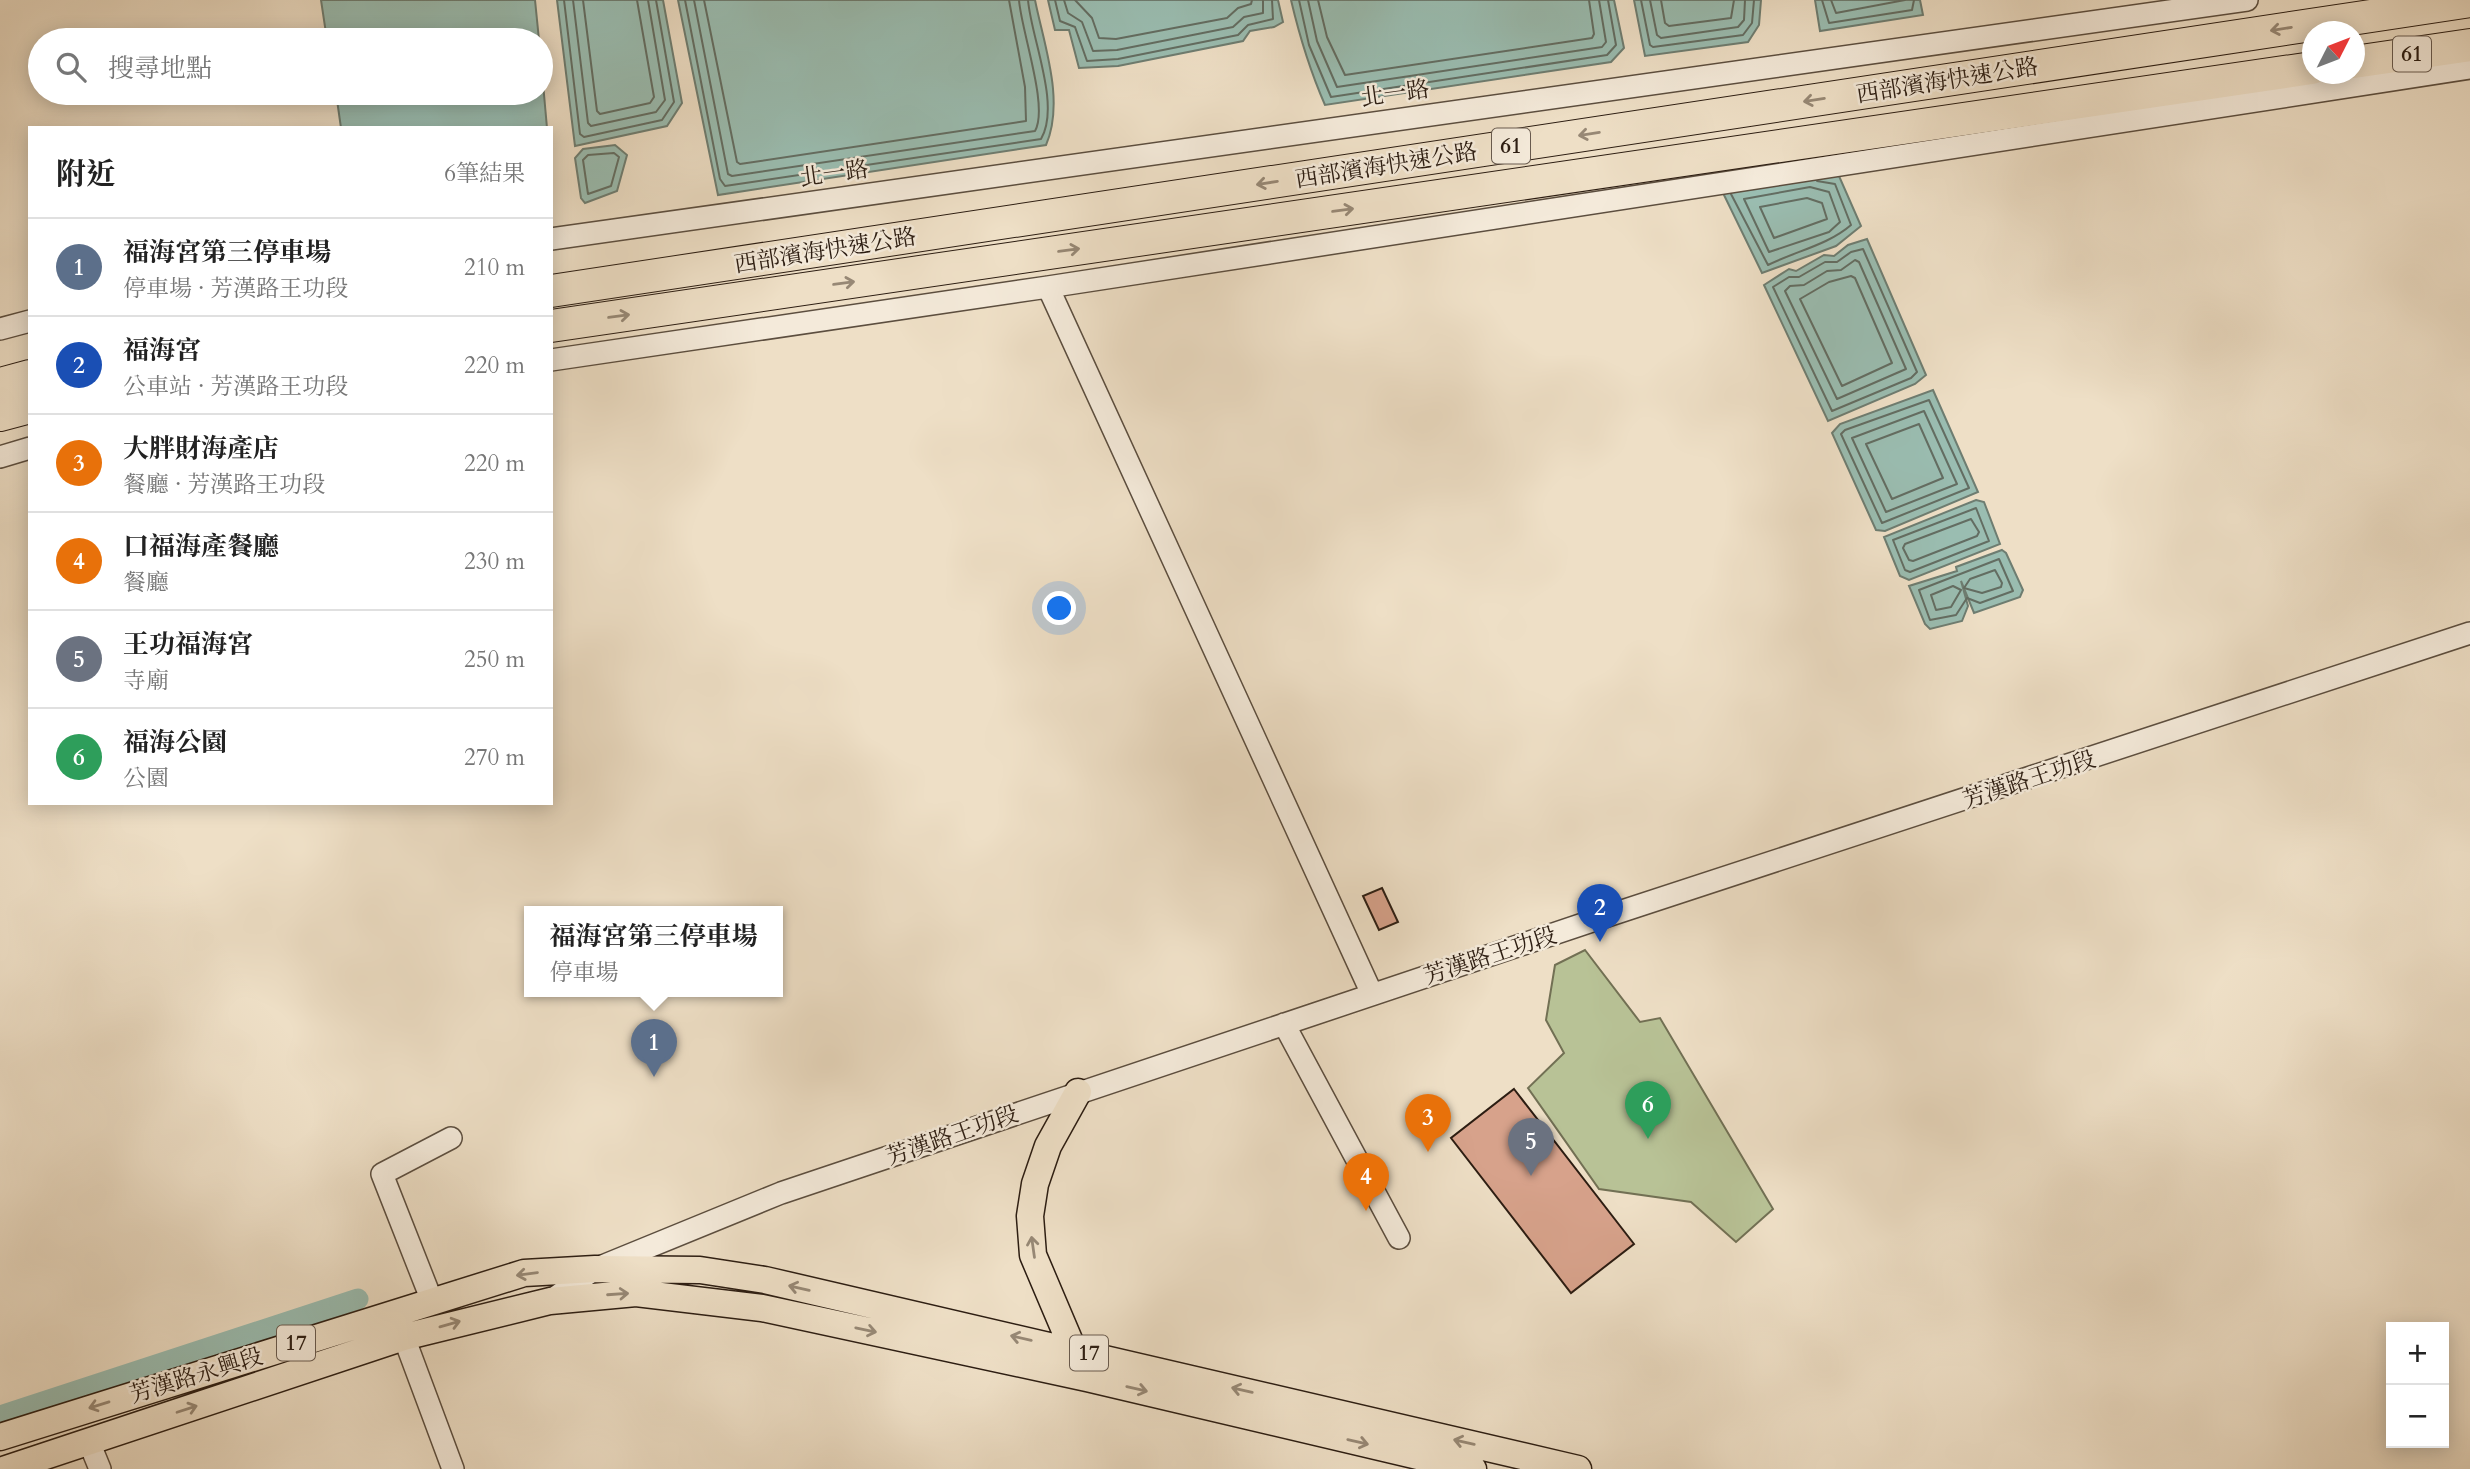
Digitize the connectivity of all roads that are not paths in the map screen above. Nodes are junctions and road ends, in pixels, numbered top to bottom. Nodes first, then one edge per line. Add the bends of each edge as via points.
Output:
1 (2247, 0) edge
2 (2470, 1) edge
3 (2470, 46) edge
4 (2365, 60) edge
5 (2470, 68) edge
6 (2302, 69) edge
7 (553, 239) edge
8 (1048, 287) junction
9 (553, 291) edge
10 (28, 322) edge
11 (553, 326) edge
12 (0, 329) edge
13 (553, 360) edge
14 (28, 377) edge
15 (0, 384) edge
16 (28, 408) edge
17 (0, 415) edge
18 (28, 449) edge
19 (0, 457) edge
20 (2470, 633) edge
21 (1372, 994) junction
22 (1284, 1024) junction
23 (1078, 1092) junction
24 (451, 1138) dead end
25 (1399, 1238) dead end
26 (596, 1269) junction
27 (432, 1301) junction
28 (550, 1301) junction
29 (394, 1312) junction
30 (404, 1337) junction
31 (1071, 1349) junction
32 (1087, 1378) junction
33 (0, 1437) edge
34 (89, 1442) junction
35 (6, 1469) edge
36 (100, 1469) edge
37 (453, 1469) edge
38 (1473, 1469) edge
39 (1578, 1469) edge

1 - 7 street, 北一路
2 -> 9 highway, 西部濱海快速公路 / 61
3 - 4 highway, 61
5 - 8 street
11 -> 6 highway, 西部濱海快速公路 / 61
8 - 13 street
8 - 21 street
10 - 12 street
14 - 15 highway
16 - 17 highway
18 - 19 street
20 - 21 street, 芳漢路王功段
21 - 22 street, 芳漢路王功段
22 - 23 street, 芳漢路王功段
22 - 25 street
23 - 26 street, 芳漢路王功段 via 780,1193
31 -> 23 main road via 1033,1255 1030,1216 1048,1146
24 - 27 street via 382,1174
26 -> 27 main road, 芳漢路永興段 / 17 via 524,1273
26 - 28 street, 芳漢路王功段
31 -> 26 main road, 17 via 765,1280 700,1270
27 - 29 main road, 芳漢路永興段 / 17
30 -> 28 main road, 芳漢路永興段 / 17
28 -> 32 main road, 17 via 636,1293 762,1308
29 - 30 street
29 -> 33 main road, 芳漢路永興段 / 17
34 -> 30 main road, 芳漢路永興段 / 17
30 - 37 street
31 - 32 main road
39 -> 31 main road, 17
32 -> 38 main road, 17
34 - 35 main road, 芳漢路永興段 / 17
34 - 36 street

